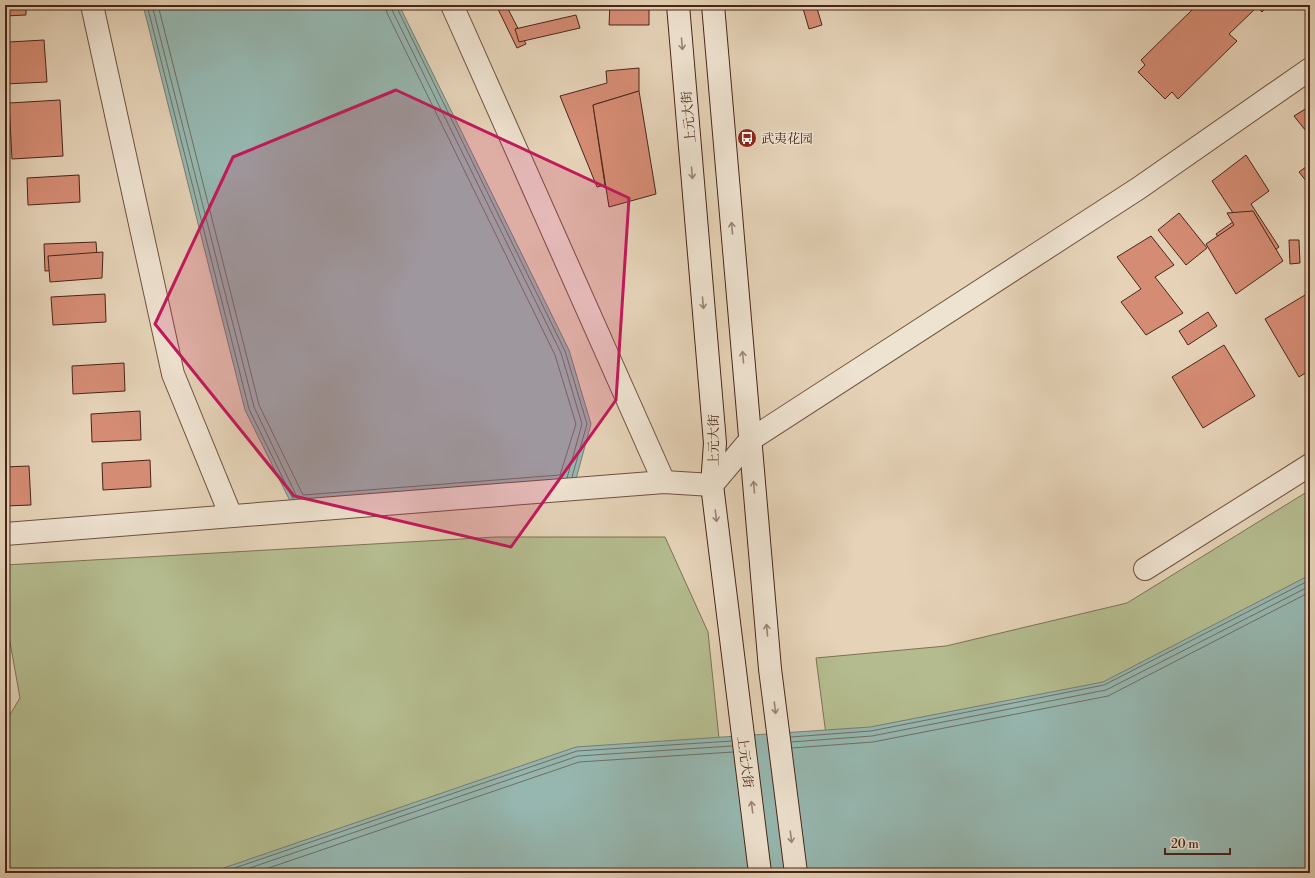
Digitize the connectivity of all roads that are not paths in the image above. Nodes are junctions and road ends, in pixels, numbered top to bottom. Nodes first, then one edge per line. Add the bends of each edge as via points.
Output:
1 (92, 5) edge
2 (452, 5) edge
3 (678, 5) edge
4 (713, 5) edge
5 (1310, 69) edge
6 (750, 440) junction
7 (1310, 465) edge
8 (664, 482) junction
9 (712, 485) junction
10 (231, 516) junction
11 (5, 534) edge
12 (1145, 568) dead end
13 (760, 873) edge
14 (796, 873) edge

1 - 10 street via 173,374
2 - 8 street
3 -> 9 street, 上元大街 via 715,443
6 -> 4 street
5 - 6 street via 1139,188
6 - 9 street
6 - 14 street via 770,669
7 - 12 street
8 - 9 street
8 - 10 street
9 - 13 street, 上元大街
10 - 11 street

